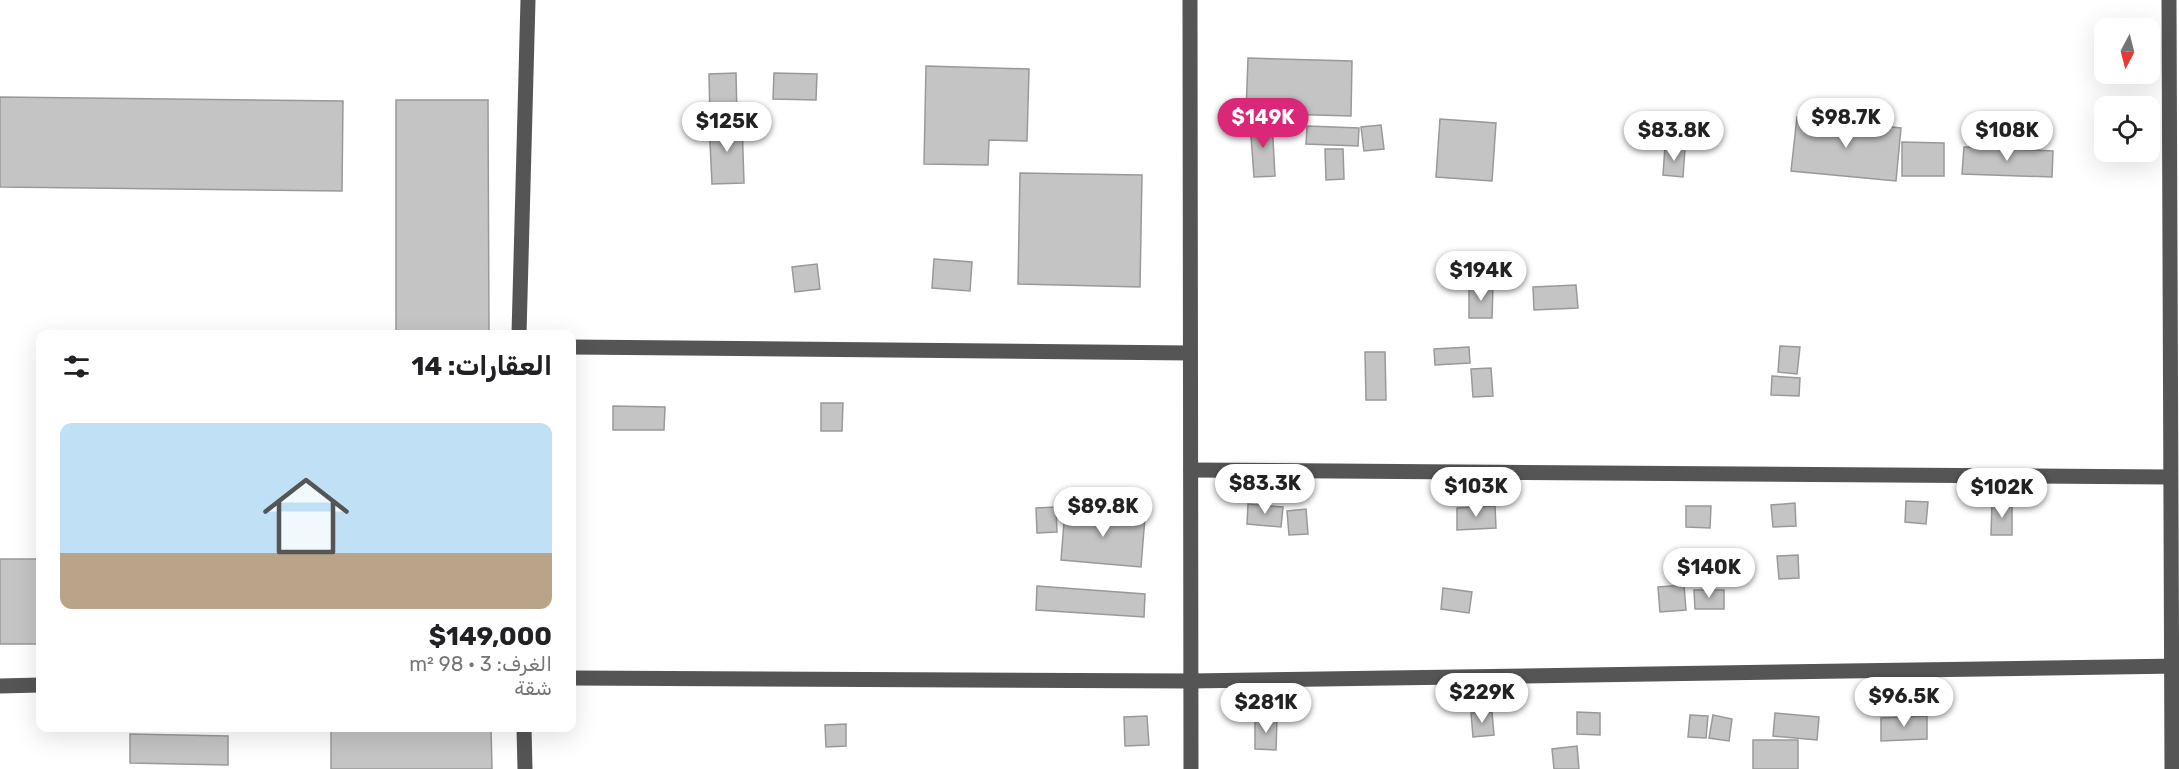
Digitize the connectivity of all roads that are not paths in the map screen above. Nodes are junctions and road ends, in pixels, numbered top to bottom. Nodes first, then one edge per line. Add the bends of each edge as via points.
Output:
1 (528, 0) edge
2 (1190, 0) edge
3 (2169, 0) edge
4 (519, 330) edge
5 (576, 347) edge
6 (1190, 353) junction
7 (1191, 470) junction
8 (2170, 477) junction
9 (2175, 666) edge
10 (576, 678) edge
11 (1191, 681) junction
12 (36, 685) edge
13 (0, 686) edge
14 (524, 732) edge
15 (525, 769) edge
16 (1191, 769) edge
17 (2172, 769) edge

1 - 4 street
2 - 6 street
3 - 8 street
5 - 6 street
6 - 7 street
7 - 8 street
7 - 11 street
8 - 9 street
9 - 11 street
9 - 17 street
10 - 11 street
11 - 16 street
12 - 13 street
14 - 15 street

